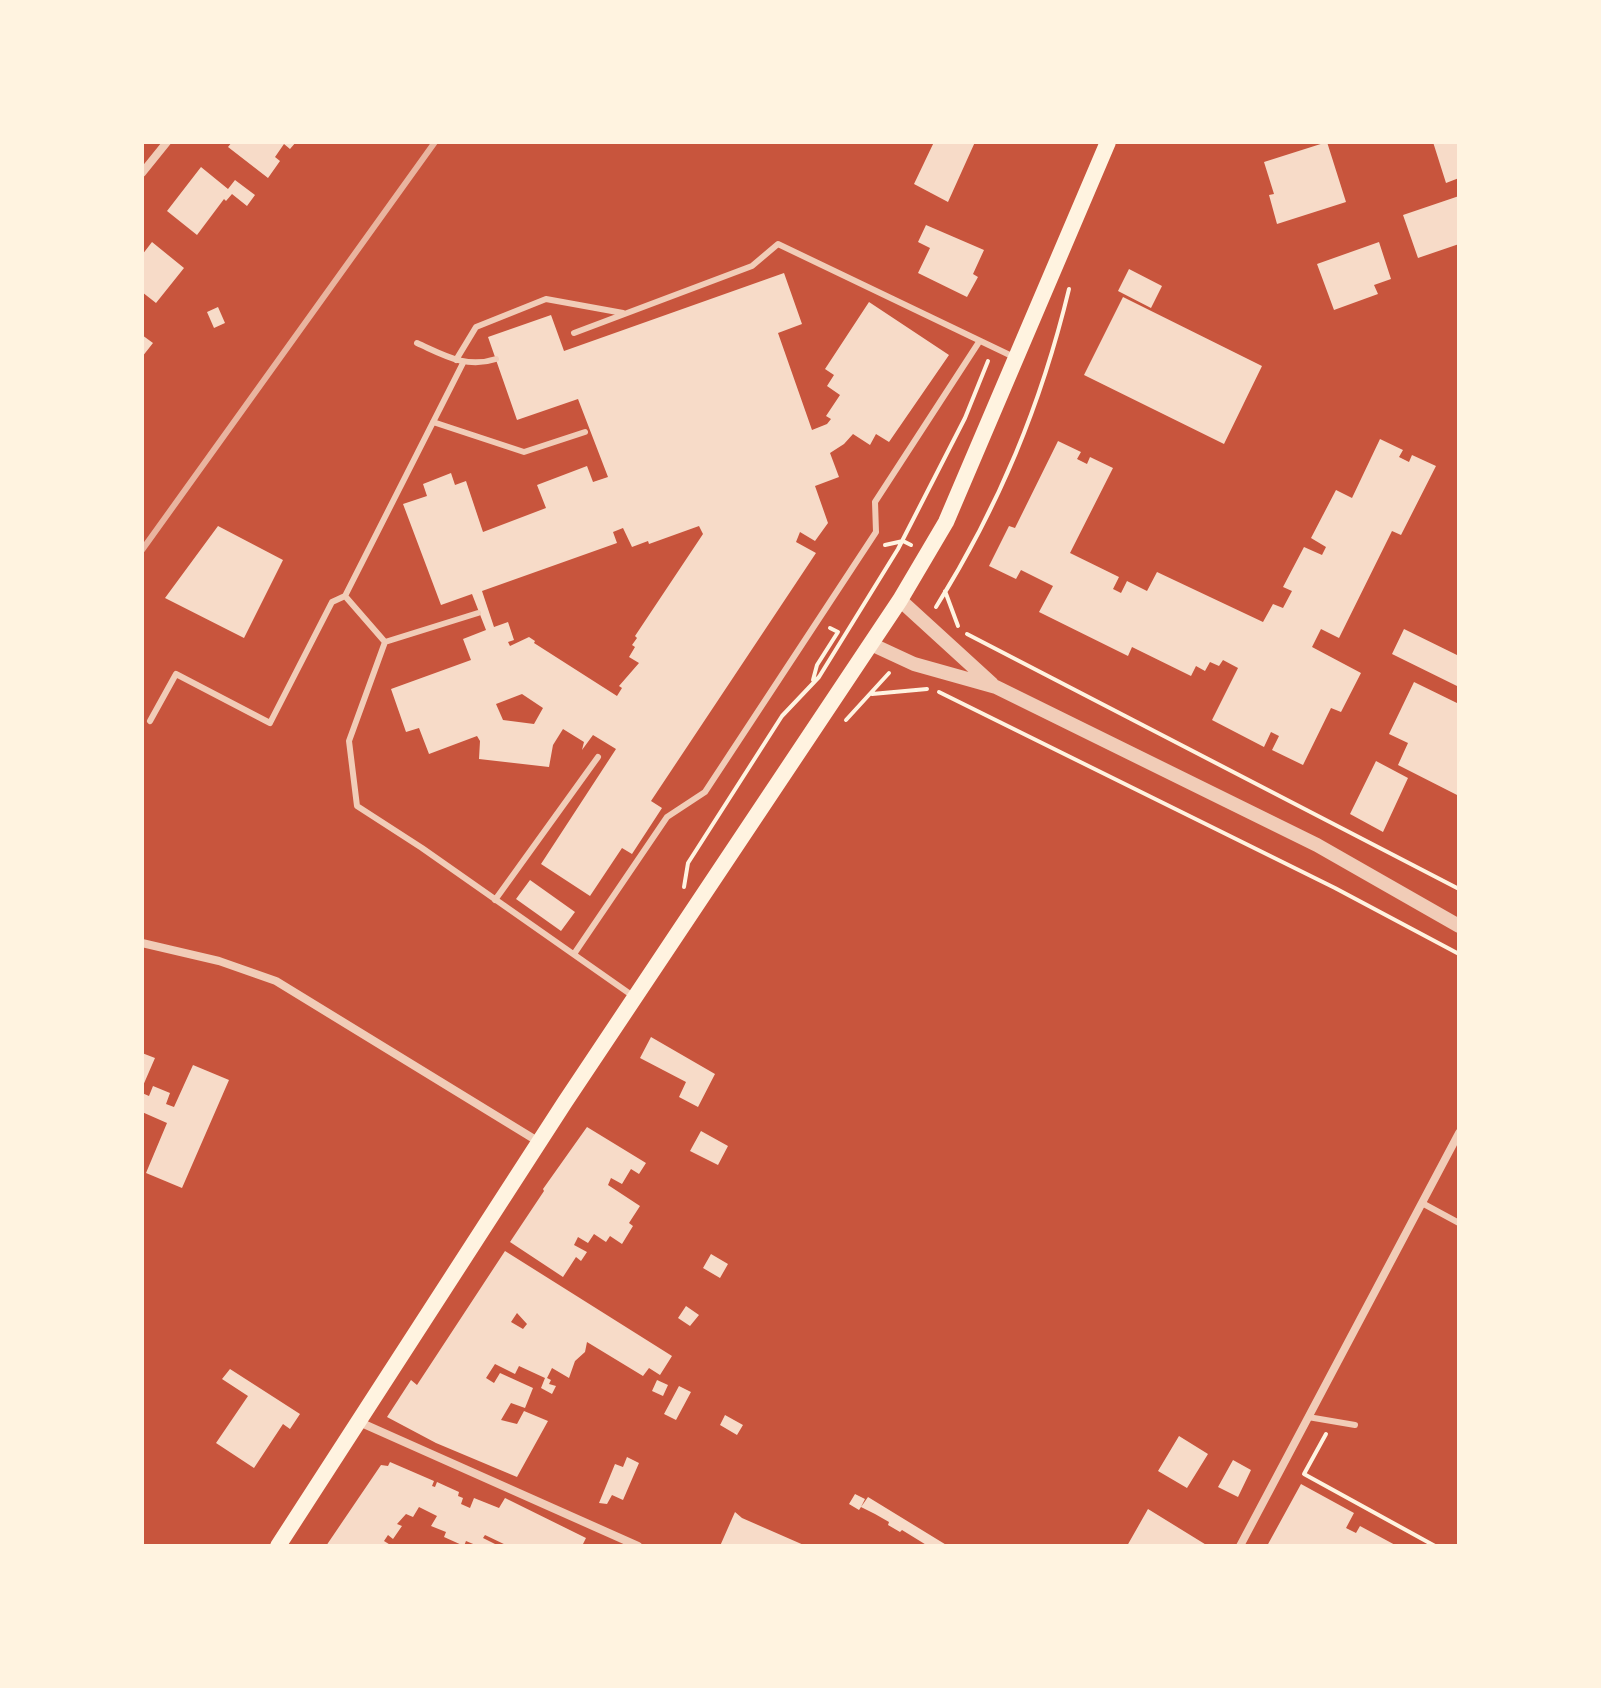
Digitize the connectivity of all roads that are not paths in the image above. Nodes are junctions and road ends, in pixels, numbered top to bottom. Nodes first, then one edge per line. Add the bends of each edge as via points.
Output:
1 (167, 142) edge
2 (1108, 142) edge
3 (142, 173) edge
4 (626, 314) junction
5 (574, 333) dead end
6 (979, 342) junction
7 (417, 343) dead end
8 (1016, 358) junction
9 (496, 359) dead end
10 (459, 362) junction
11 (433, 422) junction
12 (585, 432) dead end
13 (345, 596) junction
14 (900, 600) junction
15 (478, 613) dead end
16 (385, 642) junction
17 (873, 645) junction
18 (996, 687) junction
19 (150, 721) dead end
20 (598, 757) dead end
21 (495, 900) junction
22 (1459, 926) edge
23 (142, 943) edge
24 (574, 954) junction
25 (635, 998) junction
26 (1459, 1133) edge
27 (540, 1143) junction
28 (1422, 1203) junction
29 (1459, 1223) edge
30 (1308, 1417) junction
31 (357, 1421) junction
32 (1355, 1425) dead end
33 (278, 1546) edge
34 (638, 1546) edge
35 (1240, 1546) edge

1 - 3 street
2 - 8 main road
4 - 5 lane
4 - 6 lane via 752,266 778,244
4 - 10 lane via 546,299 476,327
6 - 8 lane
6 - 24 lane via 875,502 876,532 705,792 667,817
7 - 10 lane
8 - 14 main road via 946,522
9 - 10 lane
10 - 11 lane
11 - 12 lane via 524,452
11 - 13 lane
13 - 16 lane
13 - 19 lane via 332,602 270,723 176,674
14 - 17 main road
14 - 18 street
15 - 16 lane
16 - 21 lane via 349,741 357,806
17 - 18 street
17 - 25 main road
18 - 22 street via 1317,845
20 - 21 lane
21 - 24 lane
23 - 27 street via 276,981
24 - 25 lane
25 - 27 main road
26 - 28 street
27 - 31 main road
28 - 29 lane
28 - 30 street
30 - 32 lane
30 - 35 street
31 - 33 main road
31 - 34 street

